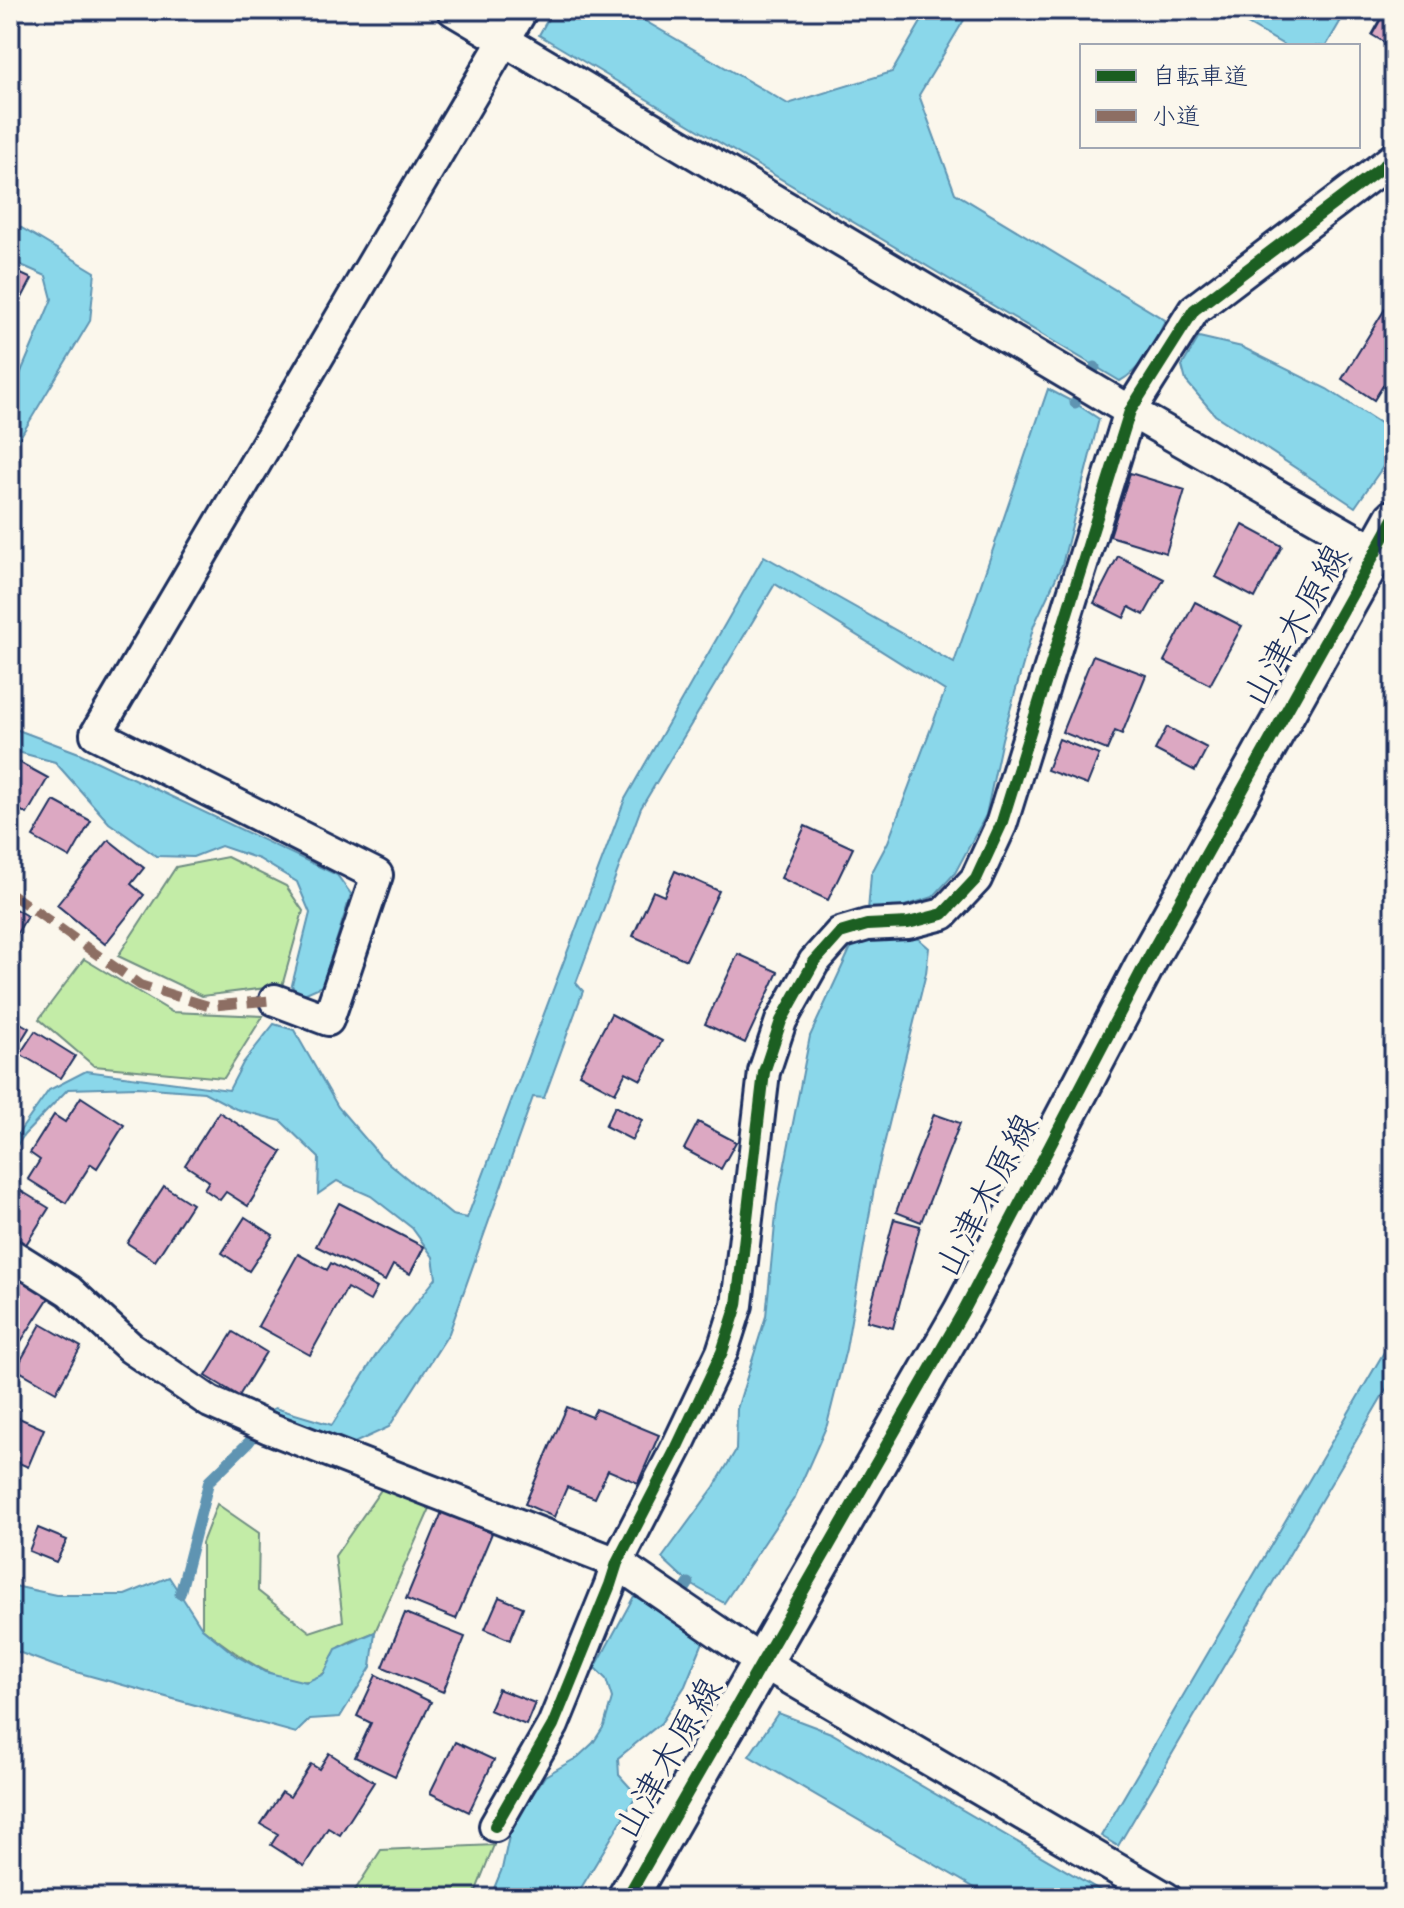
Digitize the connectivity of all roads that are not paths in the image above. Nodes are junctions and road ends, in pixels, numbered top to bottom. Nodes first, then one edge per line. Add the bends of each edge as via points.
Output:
1 (453, 10) edge
2 (522, 10) edge
3 (504, 40) junction
4 (1394, 158) edge
5 (1130, 411) junction
6 (1388, 543) edge
7 (275, 1000) dead end
8 (10, 1254) edge
9 (617, 1563) junction
10 (762, 1662) junction
11 (495, 1826) dead end
12 (627, 1898) edge
13 (1166, 1898) edge

1 - 3 street
2 - 3 street
3 - 5 street
3 - 7 street via 96,734 377,875 328,1020
4 - 5 street via 1194,310
5 - 6 street
5 - 9 street via 1001,825 976,879 943,914 840,933 814,962 781,1021 764,1072 737,1305 722,1352
6 - 10 street, 山津木原線 via 1150,955 963,1312
8 - 9 street via 69,1291 131,1348 210,1402
9 - 10 street
9 - 11 street via 553,1725
10 - 12 street, 山津木原線
10 - 13 street

